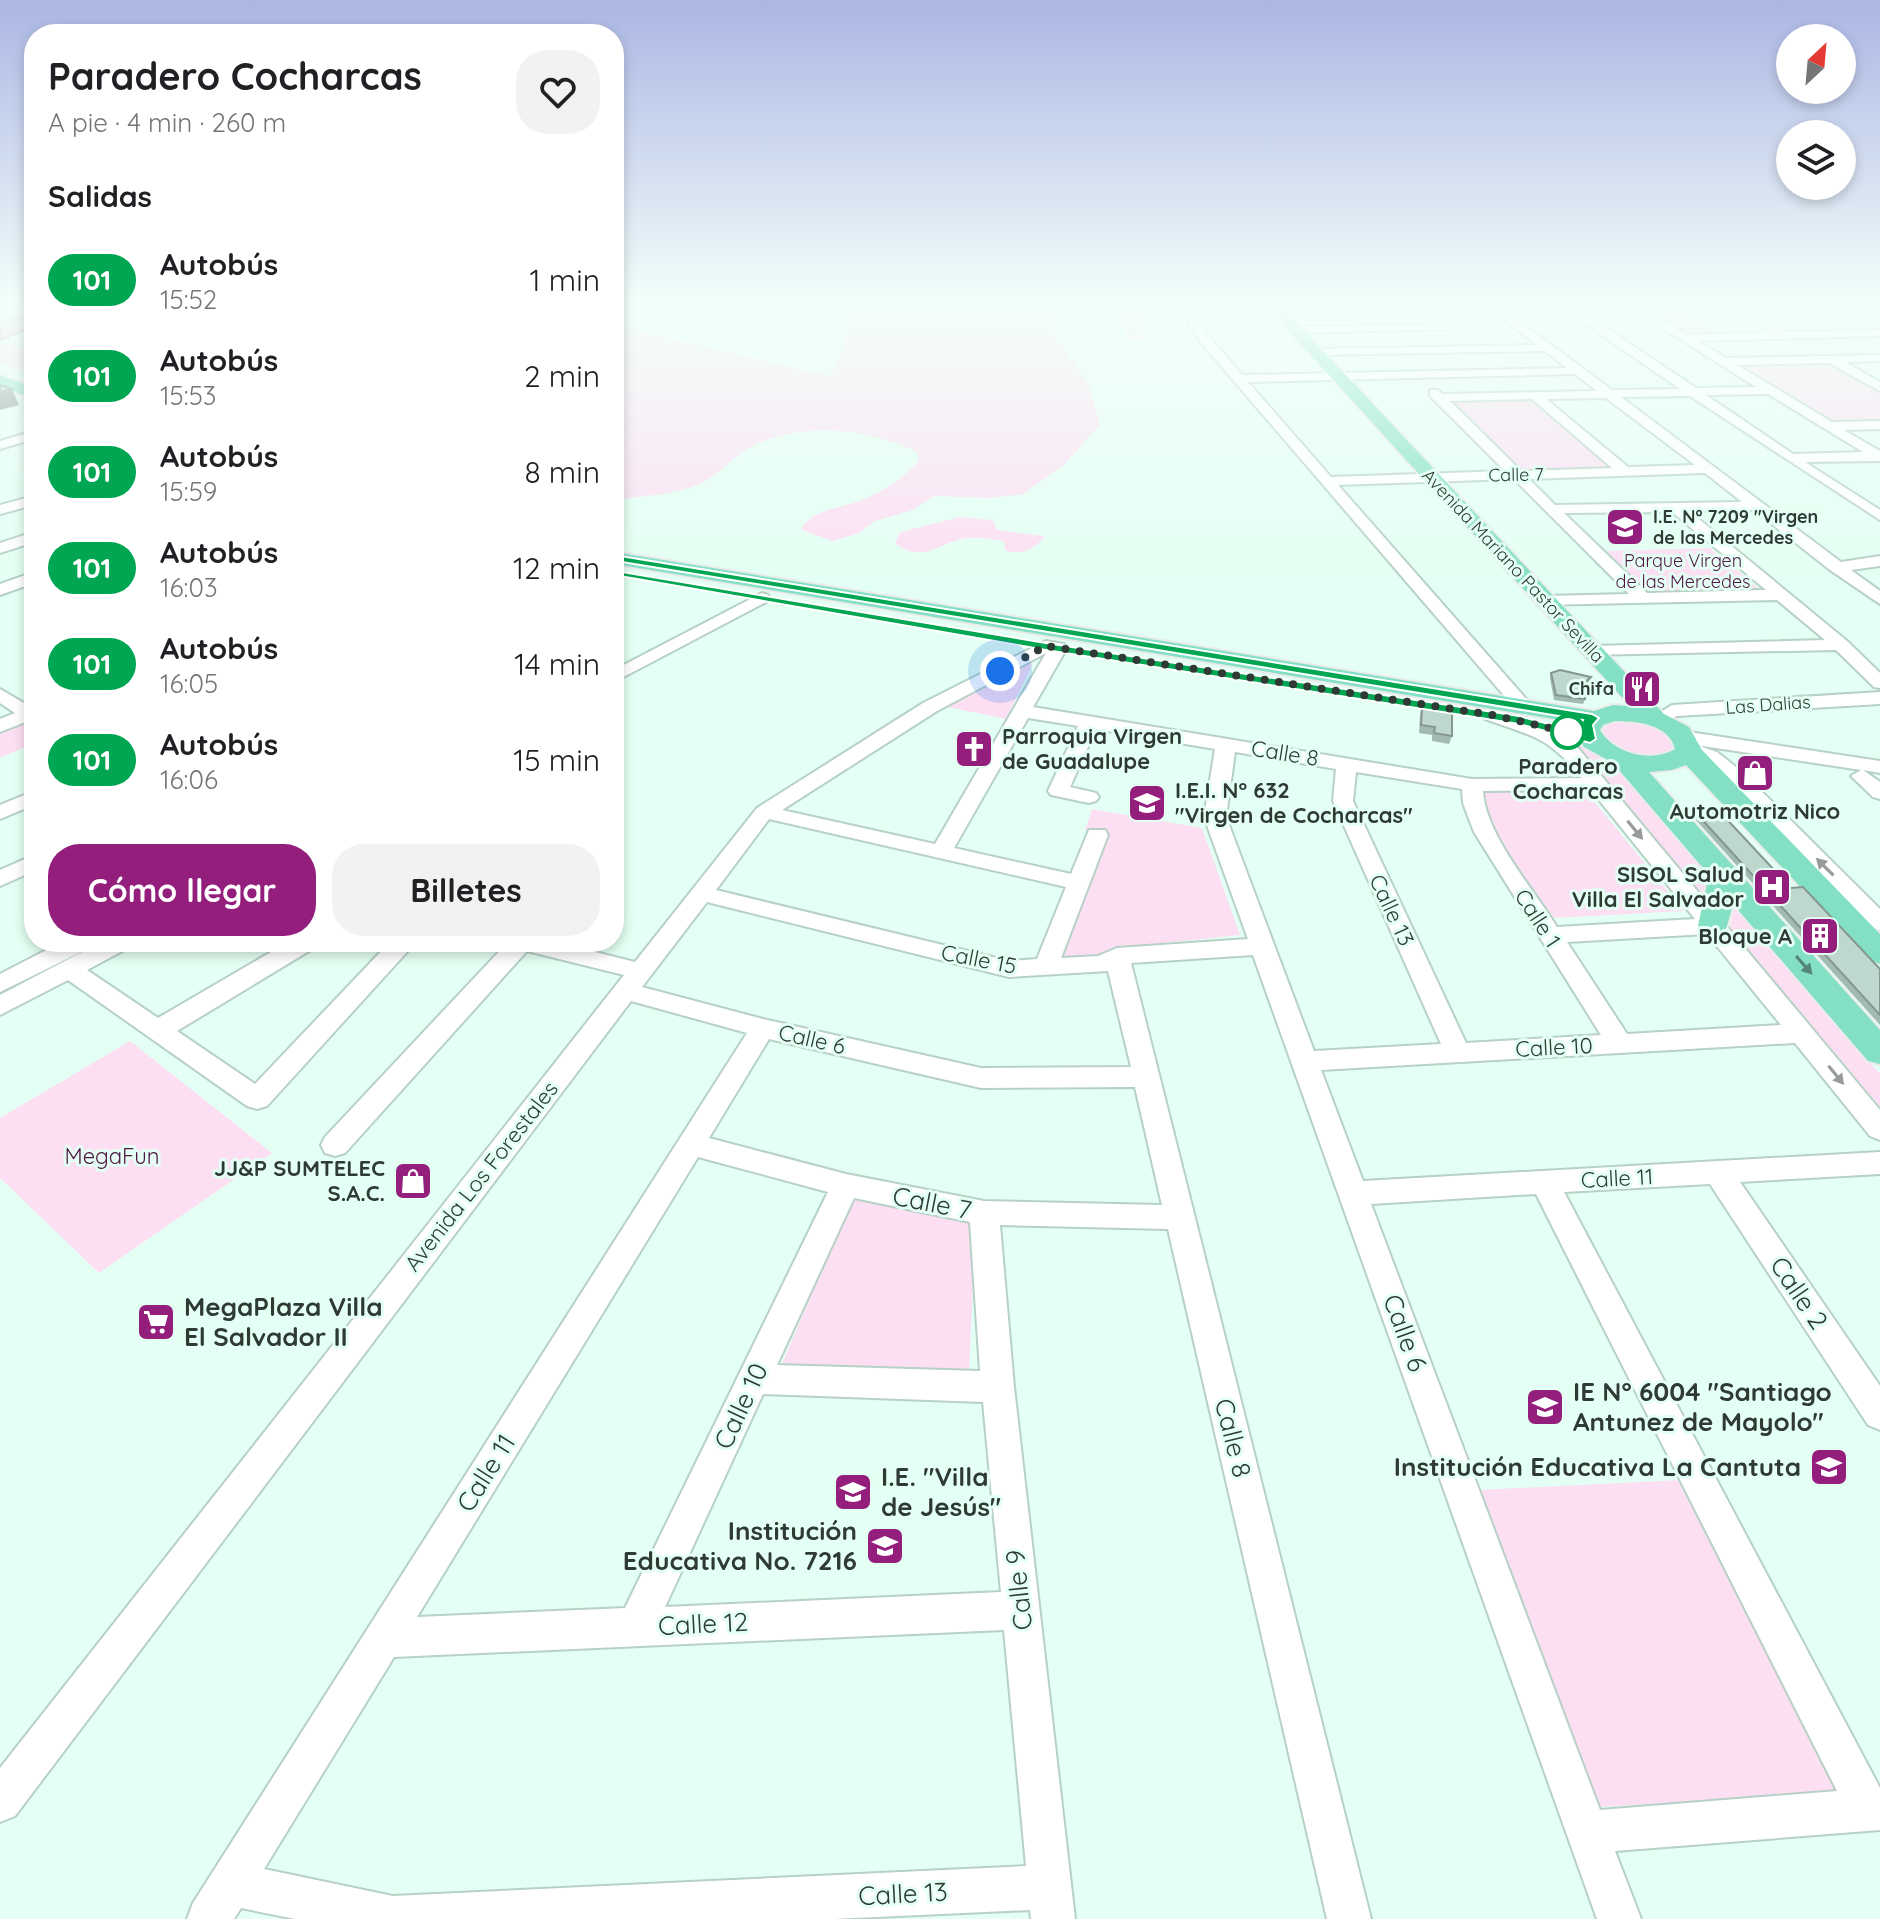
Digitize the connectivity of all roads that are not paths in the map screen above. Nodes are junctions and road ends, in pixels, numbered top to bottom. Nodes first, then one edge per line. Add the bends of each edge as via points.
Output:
1 (1535, 396) edge
2 (1253, 397) edge
3 (1349, 397) edge
4 (1508, 397) edge
5 (1608, 397) edge
6 (1701, 397) edge
7 (1781, 397) edge
8 (1439, 398) joint
9 (1880, 425) edge
10 (1830, 426) junction
11 (1880, 456) edge
12 (1790, 458) junction
13 (1706, 469) junction
14 (1625, 472) junction
15 (1517, 475) junction
16 (1421, 477) junction
17 (1327, 481) junction
18 (24, 503) edge
19 (1754, 506) junction
20 (1675, 507) junction
21 (1551, 509) junction
22 (0, 510) edge
23 (1880, 516) edge
24 (24, 540) edge
25 (0, 548) edge
26 (624, 560) edge
27 (1880, 561) edge
28 (1836, 567) junction
29 (624, 574) edge
30 (24, 581) edge
31 (0, 590) edge
32 (1781, 595) junction
33 (753, 596) junction
34 (1642, 598) junction
35 (1880, 599) edge
36 (1544, 601) junction
37 (1841, 645) junction
38 (1052, 647) junction
39 (1592, 651) junction
40 (624, 657) edge
41 (624, 671) edge
42 (1880, 683) edge
43 (0, 695) edge
44 (1880, 698) edge
45 (1526, 709) junction
46 (24, 711) edge
47 (1022, 711) junction
48 (1627, 713) junction
49 (1492, 715) junction
50 (24, 718) edge
51 (1656, 720) junction
52 (1089, 722) junction
53 (0, 726) edge
54 (1591, 728) junction
55 (1226, 744) junction
56 (1688, 746) junction
57 (1623, 759) junction
58 (1347, 763) junction
59 (1874, 774) edge
60 (1597, 784) junction
61 (1472, 785) junction
62 (1880, 793) edge
63 (1089, 797) dead end
64 (24, 802) edge
65 (764, 812) junction
66 (0, 813) edge
67 (1097, 835) dead end
68 (941, 852) junction
69 (1724, 873) junction
70 (1079, 883) junction
71 (699, 893) junction
72 (1880, 922) edge
73 (1714, 926) junction
74 (1549, 935) junction
75 (1263, 946) junction
76 (62, 952) edge
77 (101, 952) edge
78 (289, 952) edge
79 (395, 952) edge
80 (513, 952) edge
81 (550, 952) edge
82 (1880, 953) edge
83 (1117, 956) junction
84 (1046, 967) junction
85 (69, 969) junction
86 (631, 981) junction
87 (0, 984) edge
88 (0, 1006) edge
89 (763, 1028) junction
90 (158, 1030) junction
91 (1802, 1033) junction
92 (1620, 1044) junction
93 (1880, 1052) edge
94 (1458, 1053) junction
95 (1306, 1061) junction
96 (1146, 1077) junction
97 (1880, 1129) edge
98 (691, 1144) junction
99 (335, 1145) dead end
100 (1880, 1163) edge
101 (1717, 1172) junction
102 (1544, 1182) junction
103 (846, 1185) junction
104 (1354, 1193) junction
105 (984, 1213) junction
106 (1180, 1217) junction
107 (753, 1379) junction
108 (998, 1387) junction
109 (1880, 1414) edge
110 (1021, 1610) junction
111 (636, 1627) junction
112 (384, 1638) junction
113 (0, 1801) edge
114 (1874, 1809) edge
115 (1588, 1832) junction
116 (221, 1901) edge
117 (1052, 1903) edge
118 (1349, 1919) edge
119 (1619, 1919) edge

1 - 14 street
2 - 17 street
3 - 16 main road, Avenida Mariano Pastor Sevilla
4 - 8 street
5 - 13 street
6 - 12 street
7 - 10 street
8 - 15 street
9 - 10 street
10 - 11 street
11 - 12 street
12 - 23 street
13 - 14 street, Calle 7
13 - 19 street
14 - 15 street, Calle 7
15 - 16 street, Calle 7
15 - 21 street
16 - 17 street, Calle 7
16 - 36 main road, Avenida Mariano Pastor Sevilla
16 - 48 main road, Avenida Mariano Pastor Sevilla
17 - 45 street
18 - 22 street
19 - 20 street
19 - 28 street
20 - 21 street
20 - 32 street
21 - 34 street
24 - 25 street
26 - 45 main road
27 - 28 street
28 - 35 street
29 - 33 main road
30 - 31 street
32 - 34 street
32 - 37 street
33 - 38 main road
33 - 40 street
33 - 41 street
34 - 36 street
36 - 39 main road, Avenida Mariano Pastor Sevilla
37 - 39 street
37 - 42 street
38 - 47 street
38 - 49 main road
38 - 65 street, Avenida Los Forestales via 930,707
39 - 51 main road, Avenida Mariano Pastor Sevilla
43 - 46 street
44 - 51 street, Las Dalias via 1672,711
45 - 54 main road
47 - 52 street, Calle 8
47 - 68 street
48 - 51 main road
48 - 54 main road
49 - 54 main road
49 - 60 street via 1554,737
50 - 53 street
51 - 56 main road
52 - 55 street, Calle 8
52 - 63 street via 1058,791
54 - 57 main road
55 - 58 street, Calle 8
55 - 75 street, Calle 6 via 1215,817
56 - 57 main road via 1679,761 1668,764
56 - 59 street
72 -> 56 street via 1734,775
56 - 82 main road
57 - 69 main road
58 - 61 street, Calle 8
58 - 94 street, Calle 13 via 1343,801
59 - 62 street
60 - 61 street, Calle 8
60 -> 73 street
61 - 74 street, Calle 1 via 1477,818
64 - 66 street
65 - 68 street
65 - 71 street, Avenida Los Forestales
67 - 70 street
68 - 70 street
69 - 73 main road
69 -> 93 main road
70 - 84 street
71 - 84 street, Calle 15 via 1009,969
71 - 86 street, Avenida Los Forestales
73 - 74 street
73 - 91 street
74 - 92 street, Calle 1
75 - 83 street, Calle 15
75 - 95 street, Calle 6
76 - 87 street
77 - 85 street
78 - 90 street
79 - 90 street via 257,1099
80 - 99 street
81 - 86 street, Calle 6
83 - 84 street, Calle 15 via 1103,964
83 - 96 street, Calle 8
85 - 88 street
85 - 90 street
86 - 89 street, Calle 6
86 - 113 street, Avenida Los Forestales
89 - 96 street, Calle 6 via 981,1078
89 - 98 street, Calle 11
91 - 92 street, Calle 10
91 -> 97 street
92 - 94 street, Calle 10
94 - 95 street, Calle 10
95 - 104 street, Calle 6
96 - 106 street, Calle 8
98 - 103 street, Calle 7
98 - 112 street, Calle 11
100 - 101 street, Calle 11
101 - 102 street, Calle 11
101 - 109 street, Calle 2
102 - 104 street, Calle 11
102 - 114 street
103 - 105 street, Calle 7
103 - 107 street, Calle 10
104 - 115 street, Calle 6
105 - 106 street, Calle 7
105 - 108 street, Calle 9
106 - 118 street, Calle 8
107 - 108 street
107 - 111 street, Calle 10
108 - 110 street, Calle 9
110 - 111 street, Calle 12
110 - 117 street, Calle 9
111 - 112 street, Calle 12
112 - 116 street, Calle 11
114 - 115 street
115 - 119 street, Calle 6
116 - 117 street, Calle 13 via 393,1918

